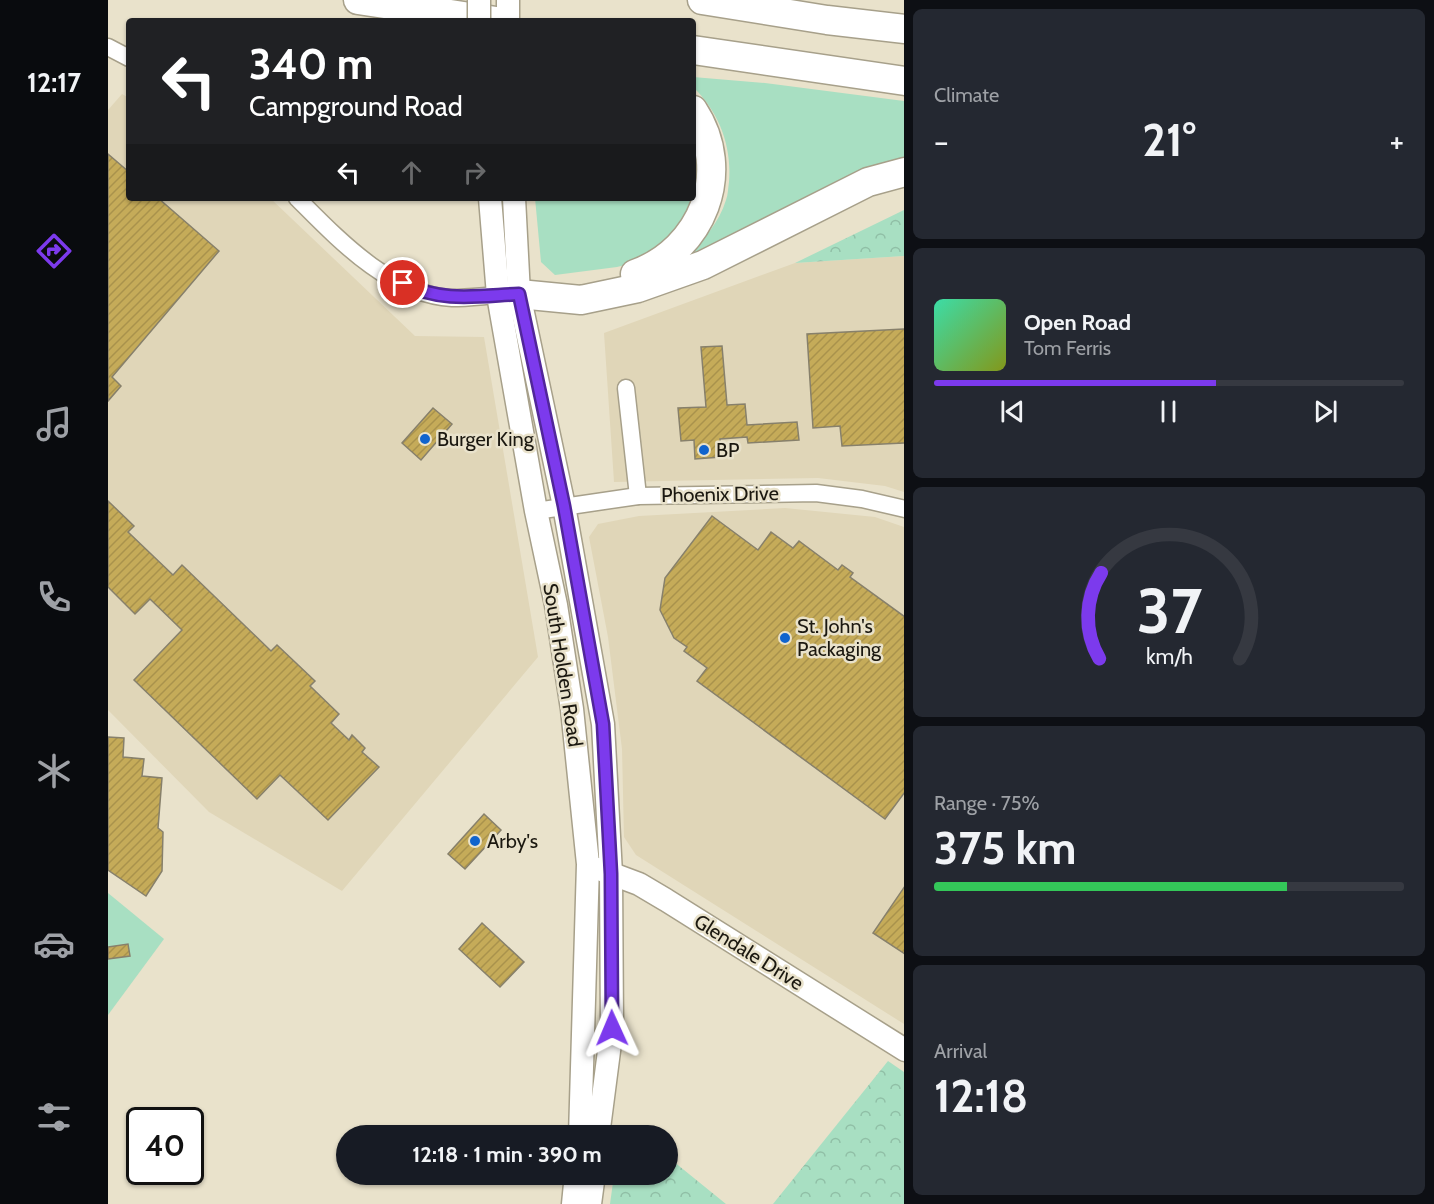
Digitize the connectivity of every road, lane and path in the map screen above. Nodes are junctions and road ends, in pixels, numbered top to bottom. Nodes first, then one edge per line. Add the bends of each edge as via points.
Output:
1 (358, 0) edge
2 (479, 0) edge
3 (508, 0) edge
4 (702, 0) edge
5 (476, 18) edge
6 (479, 18) edge
7 (508, 18) edge
8 (904, 29) edge
9 (108, 47) edge
10 (696, 50) edge
11 (126, 56) edge
12 (904, 81) edge
13 (696, 116) edge
14 (904, 172) edge
15 (300, 201) edge
16 (491, 201) edge
17 (514, 201) edge
18 (509, 295) junction
19 (626, 388) dead end
20 (638, 496) junction
21 (564, 506) junction
22 (904, 509) edge
23 (536, 511) junction
24 (588, 864) junction
25 (611, 874) junction
26 (904, 1050) edge
27 (580, 1125) edge
28 (599, 1125) edge
29 (575, 1185) edge
30 (593, 1185) edge
31 (573, 1204) edge
32 (590, 1204) edge

1 - 5 highway
2 - 6 street, bridge
3 - 7 street
4 - 8 highway
9 - 11 street
10 - 12 highway
13 - 18 highway via 707,136 712,169 706,204 684,242 651,268 629,276
14 - 18 highway via 868,182 703,265 638,288 581,300
15 - 18 street via 369,266 420,291 452,298
16 - 18 street, South Holden Road
17 - 18 street, South Holden Road
18 - 21 street, South Holden Road
18 - 23 street, South Holden Road
19 - 20 street
20 - 21 street, Phoenix Drive
20 - 22 street, Phoenix Drive via 816,493
21 - 23 street, Phoenix Drive
21 - 25 street, South Holden Road via 603,724
23 - 24 street, South Holden Road via 572,709
24 - 25 street, Glendale Drive
24 - 27 street, South Holden Road
25 - 26 street, Glendale Drive via 666,900
25 - 28 street, South Holden Road via 612,1028
29 - 31 street
30 - 32 street

